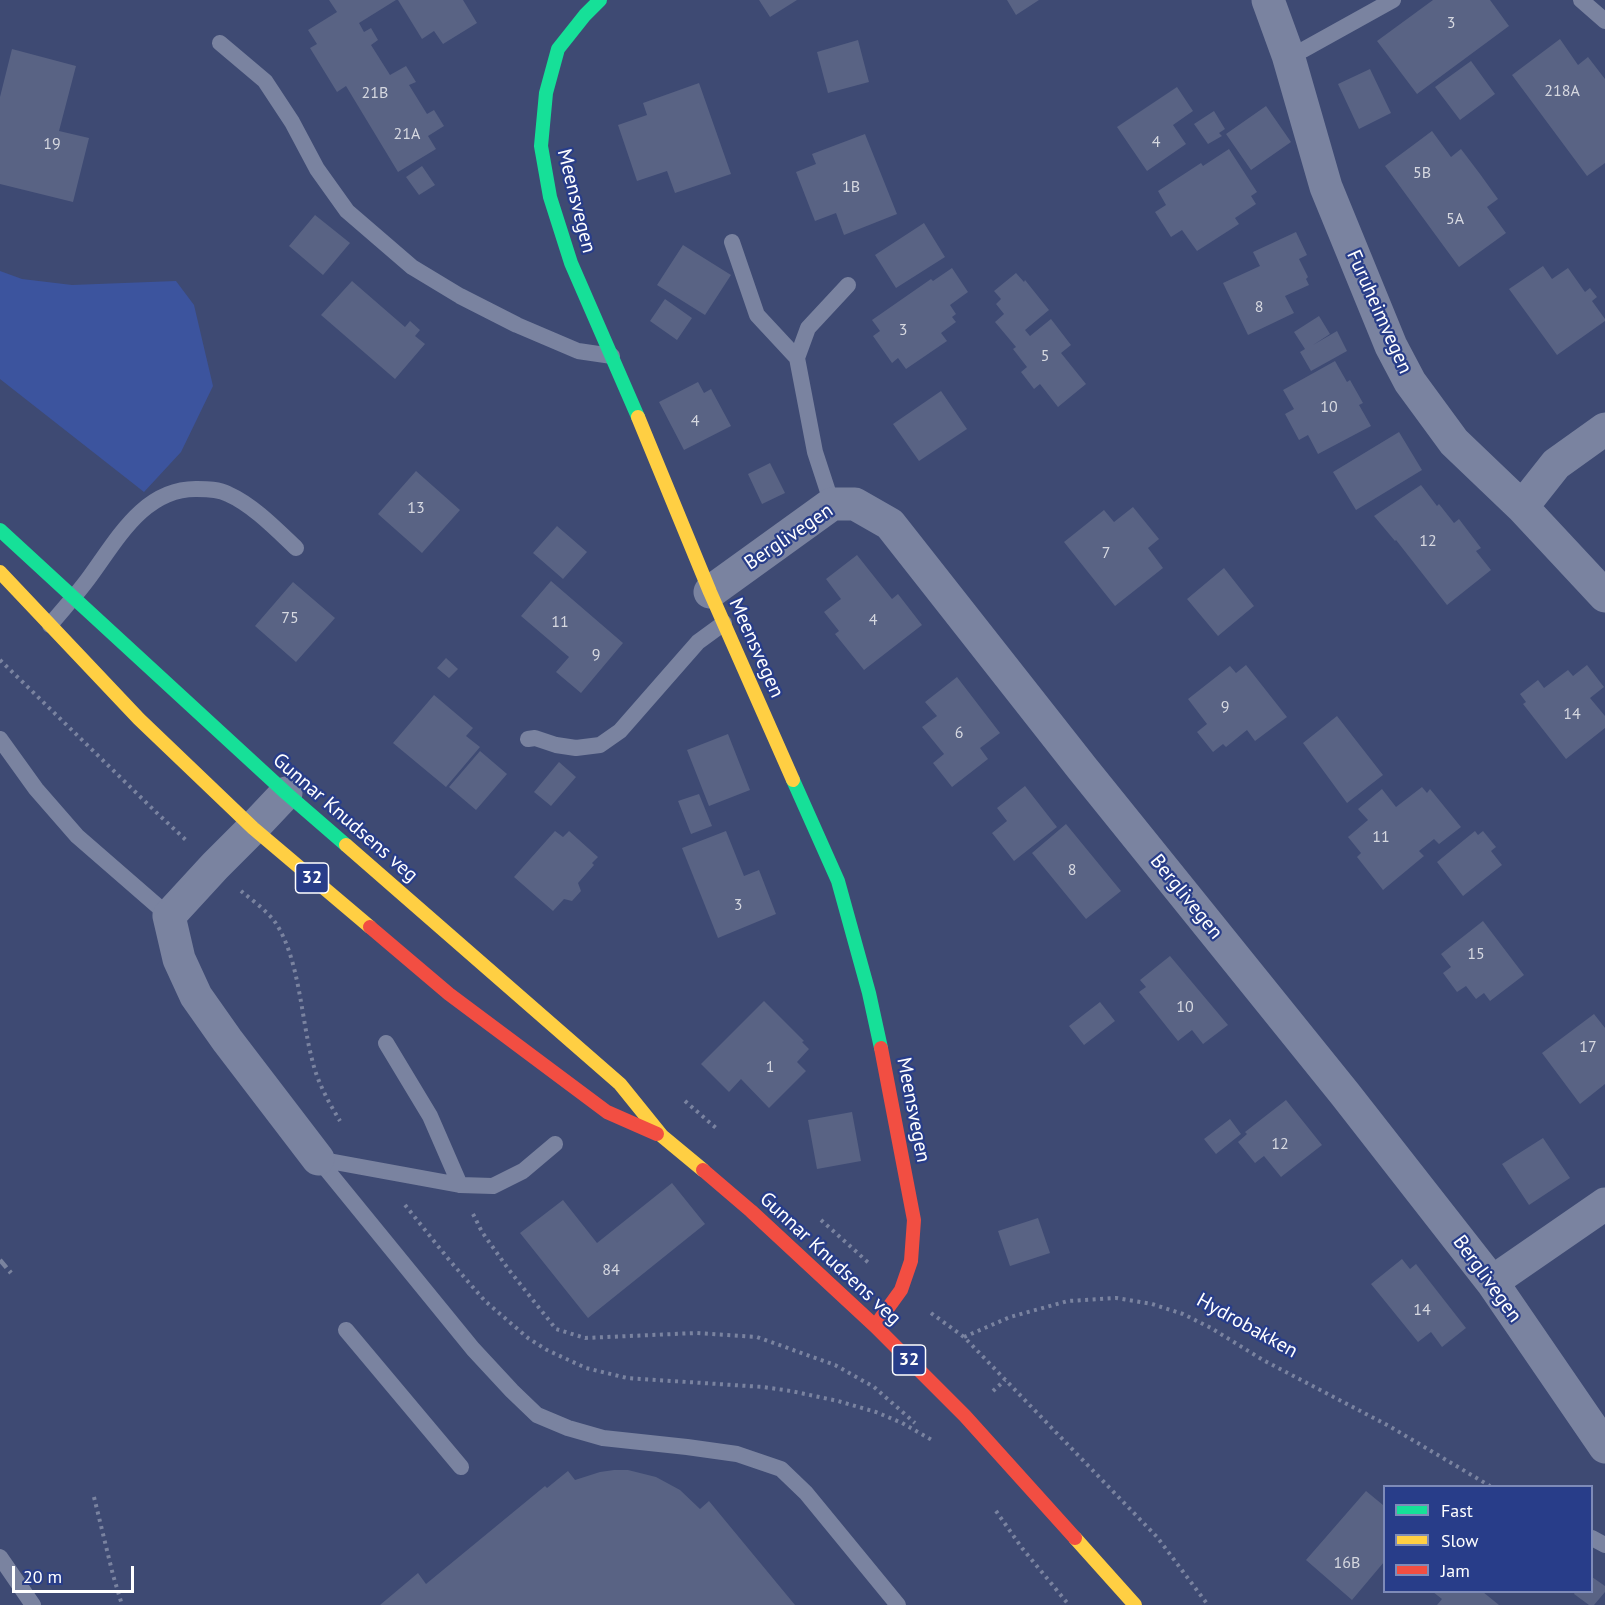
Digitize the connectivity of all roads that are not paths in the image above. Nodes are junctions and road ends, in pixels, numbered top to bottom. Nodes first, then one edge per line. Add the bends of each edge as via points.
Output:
1 (600, 0) edge
2 (1269, 0) edge
3 (1393, 0) edge
4 (1581, 0) edge
5 (1605, 21) edge
6 (220, 43) dead end
7 (1288, 55) junction
8 (732, 243) dead end
9 (848, 285) dead end
10 (612, 356) junction
11 (797, 358) junction
12 (1605, 429) edge
13 (832, 504) junction
14 (1522, 507) junction
15 (0, 530) edge
16 (296, 548) dead end
17 (0, 572) edge
18 (710, 592) junction
19 (1605, 596) edge
20 (74, 598) junction
21 (724, 623) junction
22 (50, 625) junction
23 (0, 739) edge
24 (528, 739) dead end
25 (286, 793) junction
26 (253, 828) junction
27 (170, 916) junction
28 (386, 1043) dead end
29 (662, 1136) junction
30 (555, 1144) dead end
31 (318, 1159) junction
32 (460, 1185) junction
33 (1605, 1204) edge
34 (1492, 1282) junction
35 (875, 1326) junction
36 (346, 1330) dead end
37 (1605, 1447) edge
38 (461, 1467) dead end
39 (0, 1557) edge
40 (33, 1605) edge
41 (898, 1605) edge
42 (1135, 1605) edge

1 - 10 main road, Meensvegen via 558,49 546,93 541,146 550,197 571,263
2 - 7 street, Furuheimvegen
3 - 7 lane
4 - 5 lane
6 - 10 lane via 265,81 347,211 412,267 517,325 578,351
7 - 14 street, Furuheimvegen via 1326,187 1390,346 1410,382 1454,442
8 - 11 lane via 757,315
9 - 11 lane via 808,328
10 - 18 main road, Meensvegen
11 - 13 lane via 815,452
12 - 14 street via 1556,464
13 - 18 street, Berglivegen
13 - 34 street, Berglivegen via 855,504 891,524
14 - 19 street, Furuheimvegen
15 - 20 main road, Gunnar Knudsens veg / 32
16 - 20 lane via 260,514 228,493 189,489 164,495 143,510 123,530
17 - 22 main road, Gunnar Knudsens veg / 32
18 - 21 main road, Meensvegen
20 - 22 lane
20 - 25 main road, Gunnar Knudsens veg / 32
21 - 24 lane via 698,642 620,731 600,745 576,748
21 - 35 main road, Meensvegen via 838,881 869,993 914,1220 911,1261 901,1290
22 - 26 main road, Gunnar Knudsens veg / 32
23 - 27 lane via 77,836
25 - 26 street
25 - 29 main road, Gunnar Knudsens veg / 32 via 620,1084
26 - 27 street
26 - 29 main road, Gunnar Knudsens veg / 32 via 449,994 607,1112
27 - 31 street via 179,959 196,996
28 - 32 lane via 430,1116
29 - 35 main road, Gunnar Knudsens veg / 32 via 751,1211
30 - 32 lane via 523,1171 493,1186
31 - 32 lane
31 - 41 lane via 473,1348 537,1415 603,1438 737,1454 782,1469 807,1493
33 - 34 street
34 - 37 street, Berglivegen
35 - 42 main road, Gunnar Knudsens veg / 32 via 965,1416
36 - 38 lane
39 - 40 lane

